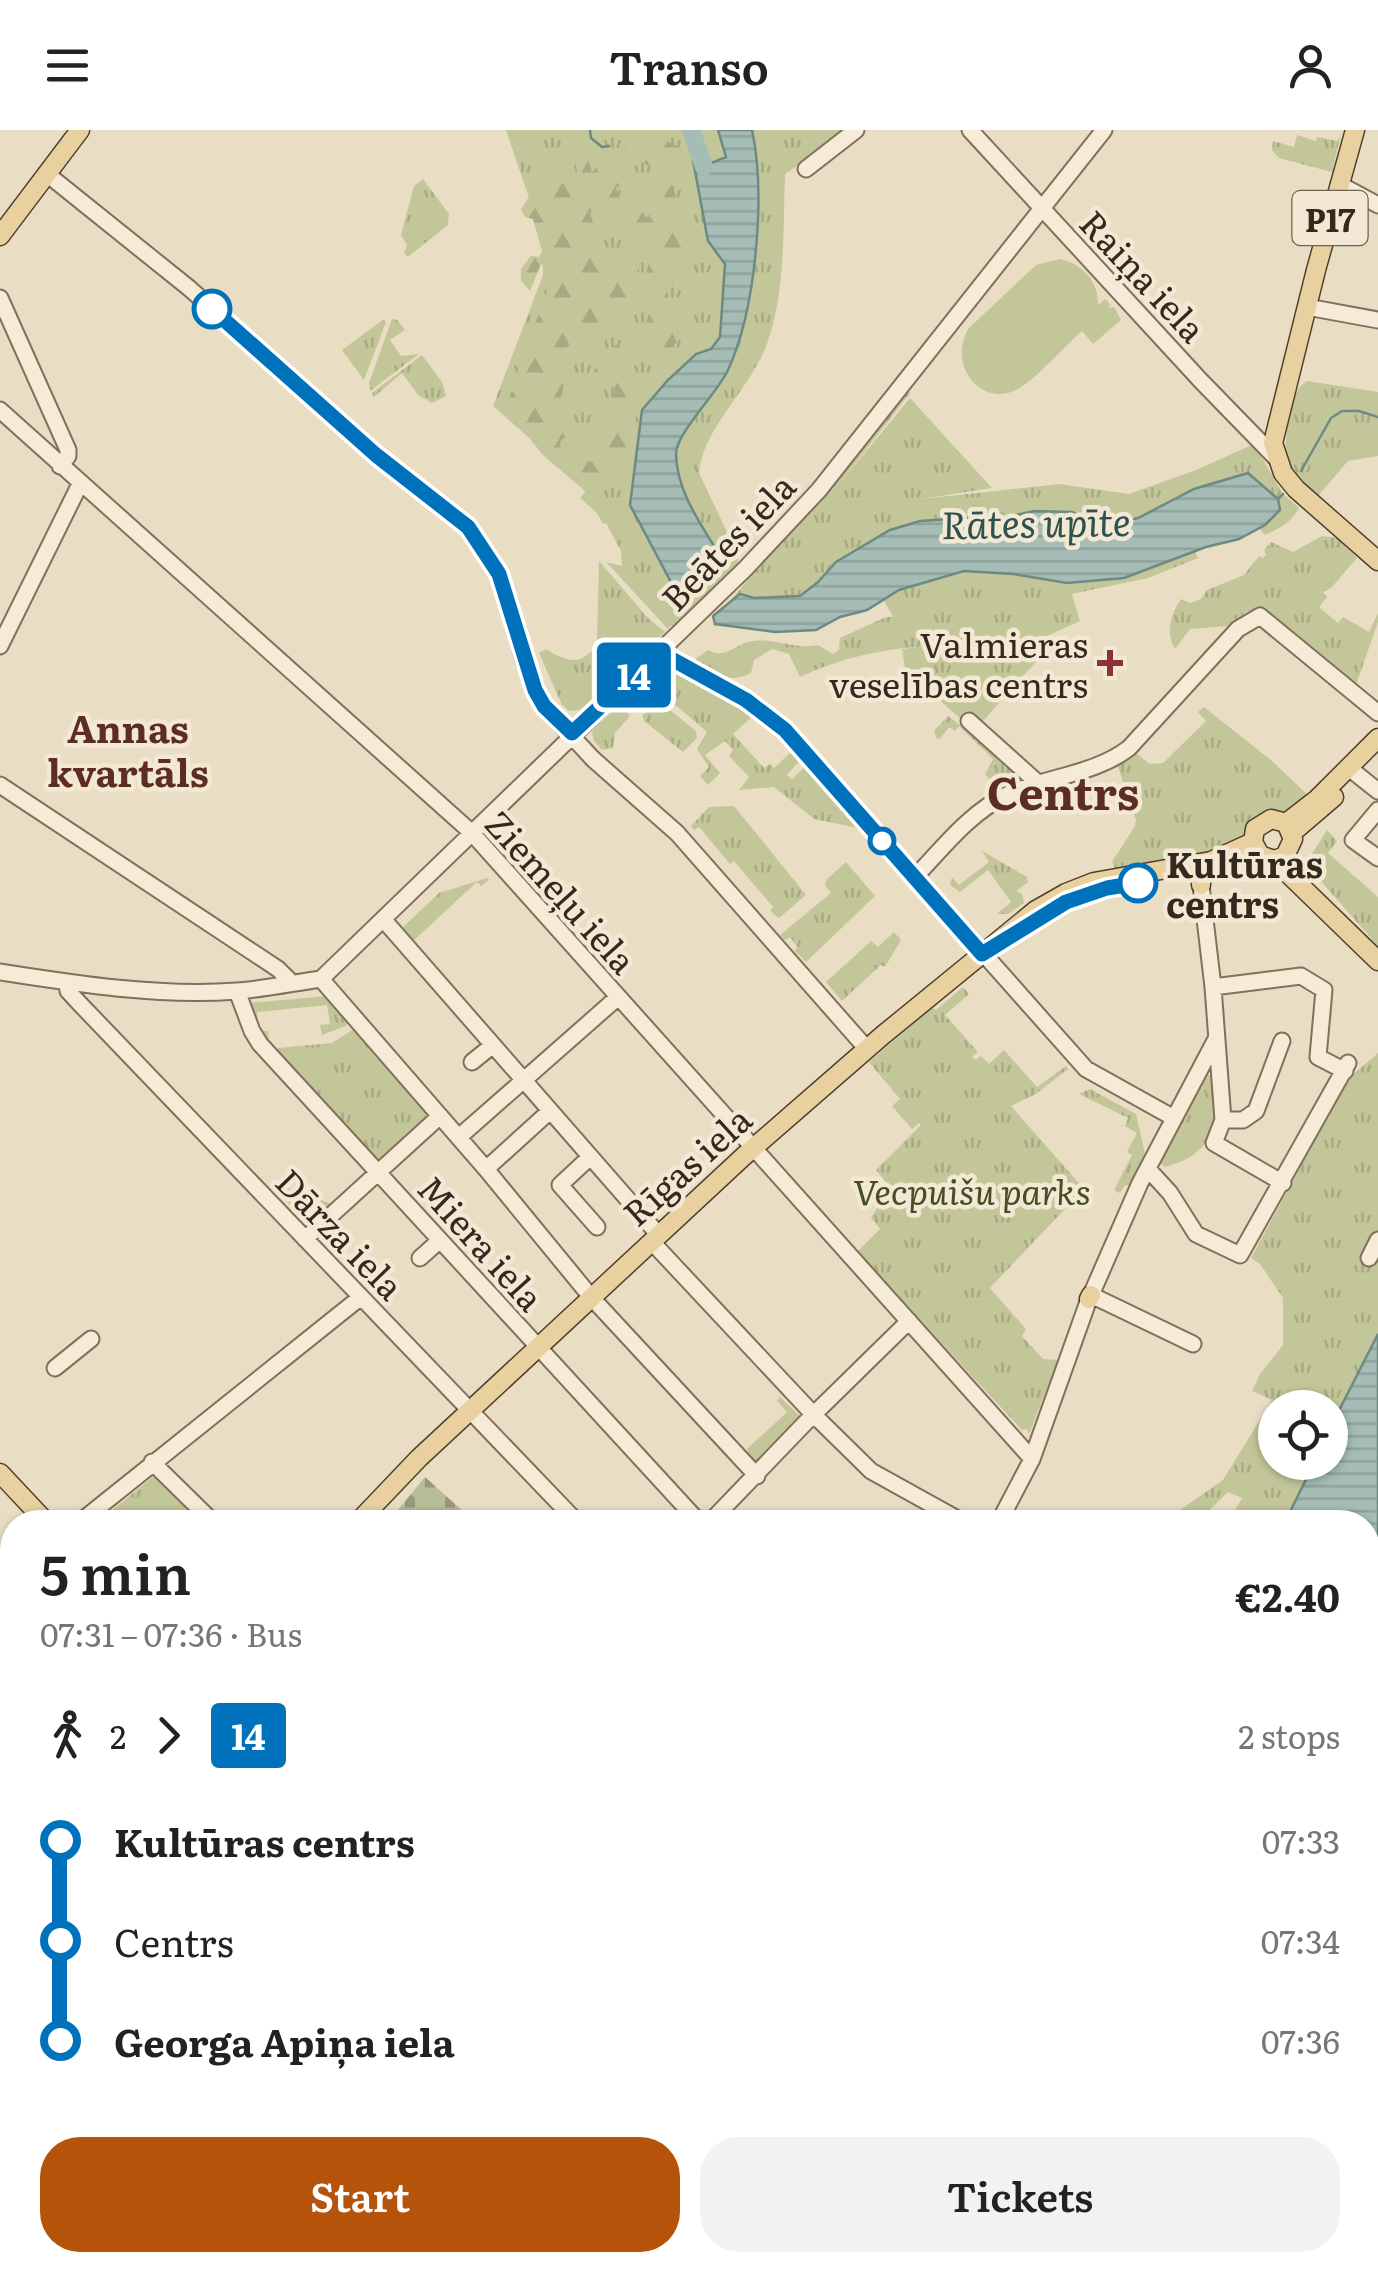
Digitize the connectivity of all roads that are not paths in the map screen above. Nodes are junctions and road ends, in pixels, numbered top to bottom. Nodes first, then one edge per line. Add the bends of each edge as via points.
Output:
1 (80, 130) edge
2 (856, 130) edge
3 (970, 130) edge
4 (1104, 130) edge
5 (1355, 130) edge
6 (806, 168) dead end
7 (47, 174) junction
8 (1339, 184) junction
9 (1378, 205) edge
10 (1042, 208) junction
11 (0, 236) edge
12 (0, 298) edge
13 (1307, 307) junction
14 (1352, 315) junction
15 (1378, 320) edge
16 (1348, 334) dead end
17 (0, 410) edge
18 (1276, 458) junction
19 (60, 466) junction
20 (80, 484) junction
21 (1378, 561) edge
22 (0, 646) edge
23 (659, 652) junction
24 (1378, 714) edge
25 (969, 721) dead end
26 (572, 733) junction
27 (1378, 740) edge
28 (1354, 772) junction
29 (1038, 784) junction
30 (0, 785) edge
31 (1378, 792) edge
32 (1378, 810) edge
33 (1289, 828) junction
34 (471, 832) junction
35 (1269, 852) junction
36 (1378, 858) edge
37 (914, 878) junction
38 (1201, 878) junction
39 (383, 918) junction
40 (982, 954) junction
41 (1378, 961) edge
42 (0, 972) edge
43 (321, 979) junction
44 (67, 982) junction
45 (292, 983) junction
46 (1214, 987) junction
47 (237, 991) junction
48 (618, 998) junction
49 (1216, 1039) junction
50 (1282, 1040) dead end
51 (492, 1045) junction
52 (867, 1049) junction
53 (472, 1062) dead end
54 (524, 1081) junction
55 (550, 1111) junction
56 (440, 1116) junction
57 (1174, 1118) junction
58 (1222, 1120) junction
59 (459, 1137) junction
60 (754, 1147) junction
61 (589, 1158) junction
62 (486, 1168) junction
63 (377, 1172) junction
64 (1153, 1174) junction
65 (1283, 1183) junction
66 (597, 1227) dead end
67 (654, 1238) junction
68 (305, 1240) junction
69 (439, 1240) junction
70 (1378, 1240) edge
71 (420, 1258) dead end
72 (1369, 1258) dead end
73 (361, 1297) junction
74 (591, 1297) junction
75 (1090, 1297) junction
76 (910, 1322) junction
77 (91, 1339) dead end
78 (1193, 1344) dead end
79 (537, 1346) junction
80 (55, 1368) dead end
81 (470, 1410) junction
82 (814, 1414) junction
83 (444, 1435) junction
84 (1032, 1459) junction
85 (152, 1462) junction
86 (757, 1476) junction
87 (4, 1485) edge
88 (32, 1510) edge
89 (94, 1510) edge
90 (201, 1510) edge
91 (370, 1510) edge
92 (382, 1510) edge
93 (566, 1510) edge
94 (688, 1510) edge
95 (722, 1510) edge
96 (941, 1510) edge
97 (1005, 1510) edge

1 - 7 main road
2 - 6 street
3 - 10 street, Raiņa iela
4 - 10 street, Beātes iela
5 - 8 main road, P17
7 - 11 main road
7 - 26 street via 468,527 499,574 535,690
8 - 9 street
8 - 13 main road, P17
10 - 18 street, Raiņa iela
10 - 23 street, Beātes iela via 819,490
12 - 19 street via 68,450
13 - 14 street
13 - 18 main road, P17 via 1275,427
14 - 15 street
14 - 16 street
17 - 19 street, Ziemeļu iela
18 - 21 main road via 1296,490
19 - 20 street, Ziemeļu iela
20 - 22 street
20 - 34 street, Ziemeļu iela
23 - 26 street, Beātes iela
23 - 37 street via 785,730
24 - 29 street via 1260,616 1238,629 1122,753
25 - 29 street
26 - 34 street, Beātes iela
26 - 52 street via 676,833
27 - 28 main road, Rīgas iela
27 - 33 main road, Rīgas iela
28 - 31 street
28 - 33 main road, Rīgas iela via 1330,802
29 - 37 street via 973,818
30 - 45 street
32 - 36 street via 1353,840
33 - 35 main road
33 - 35 main road, Rīgas iela via 1278,819 1255,829
34 - 39 street, Beātes iela
34 - 48 street, Ziemeļu iela
35 - 38 main road, Rīgas iela
35 - 40 main road, Rīgas iela via 1114,876 1066,892
35 - 41 main road
37 - 40 street
38 - 40 main road, Rīgas iela via 1107,888 1066,902
38 - 46 street
39 - 43 street, Beātes iela
39 - 51 street
40 - 52 main road, Rīgas iela
40 - 57 street via 1086,1069
42 - 44 street
43 - 45 street
43 - 56 street
44 - 47 street
44 - 68 street, Dārza iela via 68,991
45 - 47 street
46 - 49 street
46 - 65 street via 1301,976 1324,990 1318,1057 1346,1067
47 - 63 street, Miera iela via 260,1044
48 - 54 street
48 - 60 street, Ziemeļu iela
49 - 57 street
49 - 58 street
50 - 58 street via 1256,1111 1243,1120
51 - 53 street
51 - 54 street
52 - 60 main road, Rīgas iela
54 - 55 street
54 - 59 street
55 - 61 street
55 - 62 street
56 - 59 street
56 - 63 street
57 - 64 street
58 - 65 street via 1214,1143
59 - 62 street
60 - 67 main road, Rīgas iela
60 - 76 street, Ziemeļu iela
61 - 66 street via 560,1185
61 - 67 street
62 - 74 street
63 - 68 street
63 - 69 street, Miera iela
64 - 65 street via 1196,1234 1240,1256
64 - 75 street via 1133,1200
67 - 74 main road, Rīgas iela
67 - 82 street
68 - 73 street, Dārza iela
69 - 71 street
69 - 79 street, Miera iela
70 - 72 street
73 - 81 street, Dārza iela
73 - 85 street
74 - 79 main road, Rīgas iela
74 - 86 street
75 - 78 street
75 - 84 street
76 - 82 street
76 - 84 street, Ziemeļu iela
77 - 80 street
79 - 81 main road, Rīgas iela
79 - 94 street, Miera iela
81 - 83 main road, Rīgas iela
81 - 93 street, Dārza iela
82 - 86 street
82 - 96 street via 871,1470
83 - 91 main road, Rīgas iela
83 - 92 main road, Rīgas iela
84 - 97 street
85 - 89 street
85 - 90 street
86 - 95 street
87 - 88 main road

